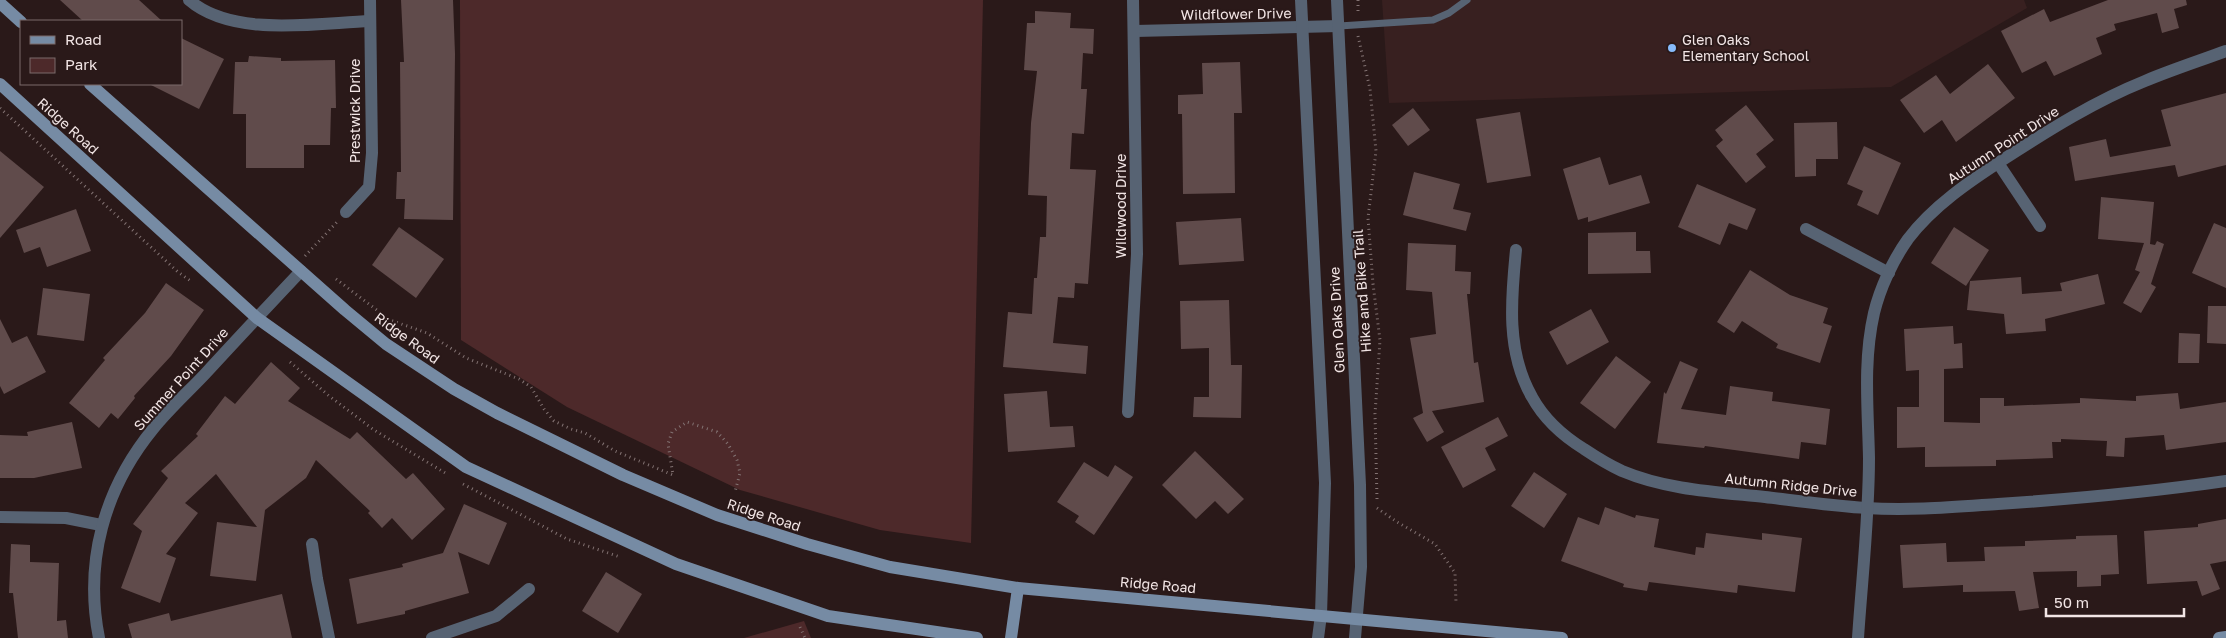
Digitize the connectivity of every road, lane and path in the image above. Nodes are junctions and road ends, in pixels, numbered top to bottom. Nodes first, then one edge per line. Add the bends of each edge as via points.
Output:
1 (189, 0) edge
2 (370, 0) edge
3 (1133, 0) edge
4 (1301, 0) edge
5 (1337, 0) edge
6 (1358, 0) edge
7 (1467, 0) edge
8 (0, 3) edge
9 (370, 20) junction
10 (20, 21) edge
11 (1358, 24) junction
12 (1338, 26) junction
13 (1302, 28) junction
14 (1135, 31) junction
15 (2226, 52) edge
16 (0, 84) edge
17 (91, 85) edge
18 (1998, 163) junction
19 (346, 212) joint
20 (2040, 226) dead end
21 (1806, 229) dead end
22 (1516, 250) dead end
23 (313, 262) dead end
24 (301, 271) junction
25 (328, 273) dead end
26 (1889, 273) junction
27 (257, 318) junction
28 (1128, 412) dead end
29 (2226, 481) edge
30 (735, 492) dead end
31 (1867, 508) junction
32 (0, 517) edge
33 (101, 525) junction
34 (312, 544) dead end
35 (1018, 588) junction
36 (530, 589) dead end
37 (1456, 603) dead end
38 (1321, 615) junction
39 (1358, 620) junction
40 (800, 627) dead end
41 (2226, 637) edge
42 (99, 638) edge
43 (329, 638) edge
44 (432, 638) edge
45 (804, 638) edge
46 (977, 638) edge
47 (1010, 638) edge
48 (1318, 638) edge
49 (1355, 638) edge
50 (1562, 638) edge
51 (1858, 638) edge
52 (2219, 638) edge

1 - 9 street via 214,15 262,26
2 - 9 street, Prestwick Drive
3 - 14 street, Wildwood Drive
4 - 13 street, Glen Oaks Drive
5 - 12 street, Glen Oaks Drive
6 - 11 path, Hike and Bike Trail
7 - 11 lane via 1449,14 1432,20
8 - 10 main road
9 - 19 street, Prestwick Drive via 372,154 369,187
11 - 12 lane
11 - 37 path, Hike and Bike Trail via 1358,39 1370,89 1376,151 1368,218 1380,340 1375,414 1377,509 1435,544 1455,573
12 - 13 street, Wildflower Drive
12 - 39 street, Glen Oaks Drive via 1358,420 1361,567
13 - 14 street, Wildflower Drive
13 - 38 street, Glen Oaks Drive via 1325,482
14 - 28 street, Wildwood Drive via 1137,254
15 - 18 street, Autumn Point Drive via 2114,95
16 - 27 main road, Ridge Road
17 - 24 main road, Ridge Road
18 - 20 street
18 - 26 street, Autumn Point Drive via 1976,177 1922,223
19 - 23 path via 305,256
21 - 26 street
22 - 31 street, Autumn Ridge Drive via 1512,332 1520,372 1544,414 1573,442 1622,471 1649,481
24 - 27 street, Summer Point Drive
24 - 35 main road, Ridge Road via 386,344 454,388 497,413 673,498 717,516 890,567
25 - 30 path via 390,320 427,333 466,358 519,379 531,387 554,420 650,466 673,475 668,444 672,432 687,422 717,432 737,460 740,473
26 - 31 street, Autumn Point Drive via 1875,311 1866,370
27 - 33 street, Summer Point Drive via 153,429 129,463
27 - 46 main road, Ridge Road via 466,467 676,564 828,616
29 - 31 street, Autumn Ridge Drive via 2069,499 1938,508
31 - 51 street, Autumn Point Drive
32 - 33 street via 66,518
33 - 42 street, Summer Point Drive via 94,601
34 - 43 street
35 - 38 main road, Ridge Road
35 - 47 main road
36 - 44 street via 496,616
38 - 39 main road, Ridge Road
38 - 48 street, Glen Oaks Drive
39 - 49 street, Glen Oaks Drive
39 - 50 main road, Ridge Road
40 - 45 path
41 - 52 main road

